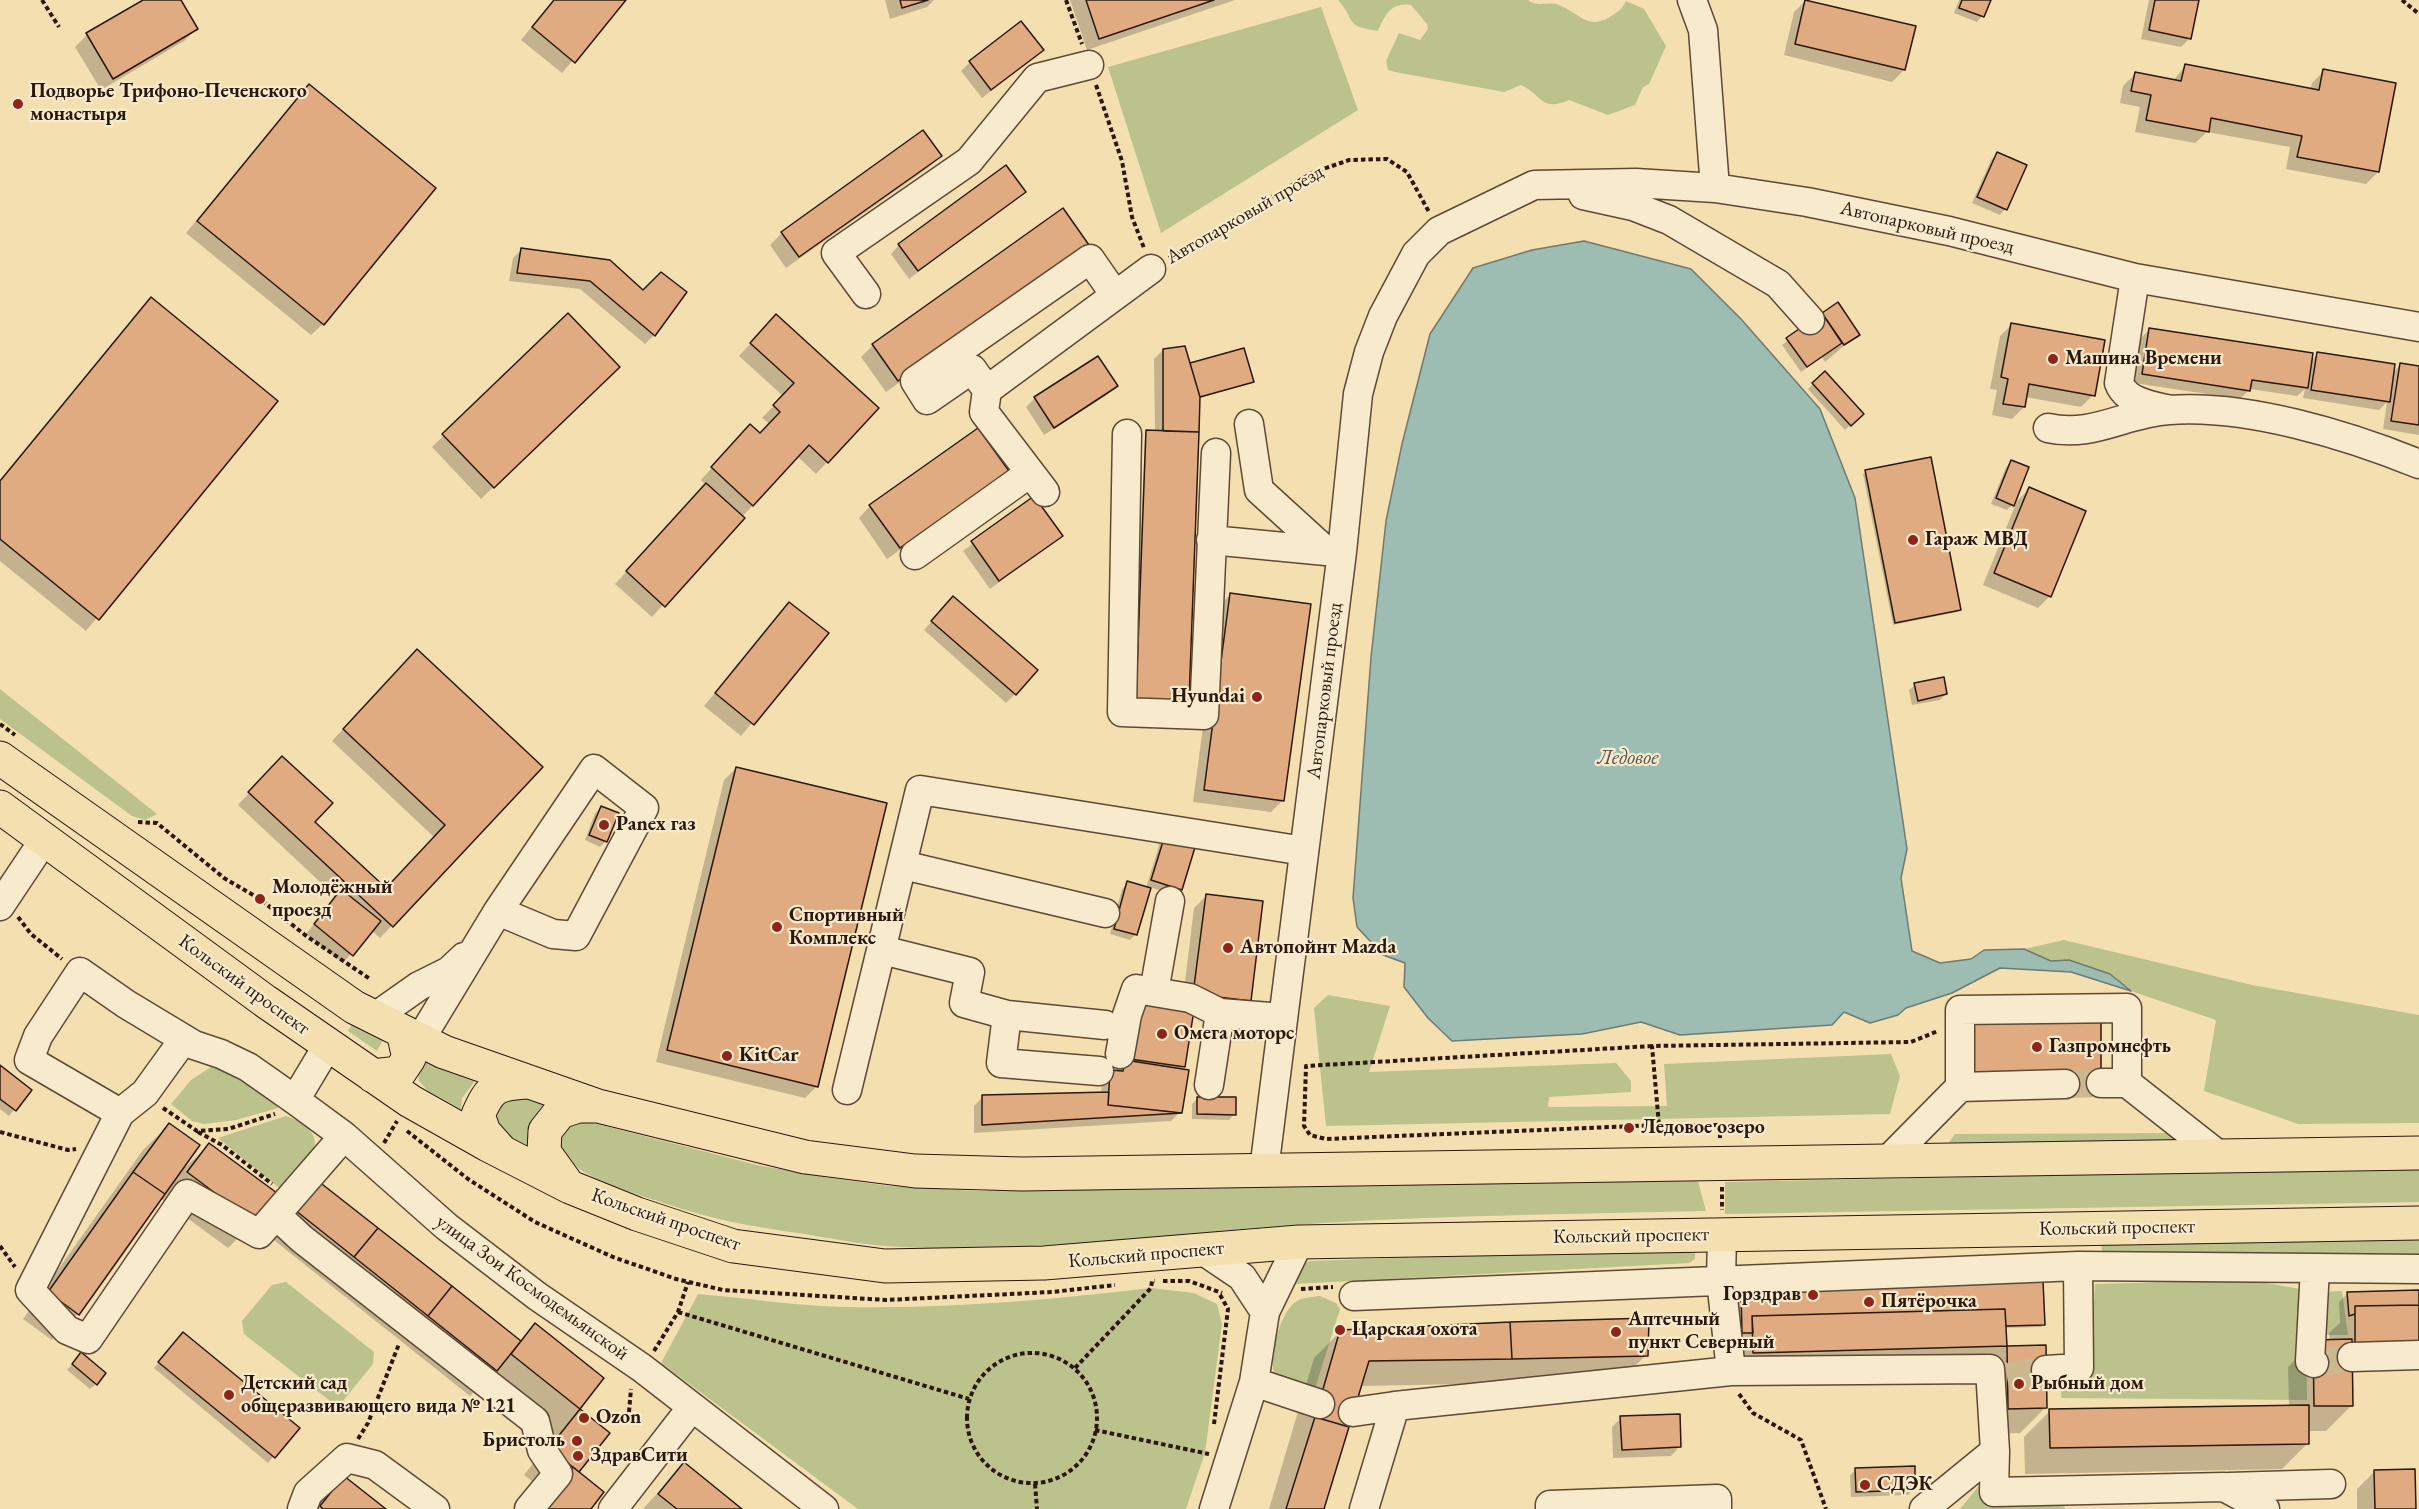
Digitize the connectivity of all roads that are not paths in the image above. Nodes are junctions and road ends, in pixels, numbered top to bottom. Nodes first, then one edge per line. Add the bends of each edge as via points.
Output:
1 (1692, 0) edge
2 (1089, 65) road end
3 (1534, 184) junction
4 (1715, 188) junction
5 (1151, 269) road end
6 (2135, 278) junction
7 (866, 294) dead end
8 (1115, 295) junction
9 (1810, 320) dead end
10 (2419, 327) edge
11 (987, 390) junction
12 (2122, 391) junction
13 (2171, 410) junction
14 (2116, 420) junction
15 (1249, 424) dead end
16 (2048, 428) dead end
17 (1127, 434) dead end
18 (1216, 453) dead end
19 (2419, 464) edge
20 (1211, 540) junction
21 (1334, 551) junction
22 (915, 555) dead end
23 (9, 748) edge
24 (0, 807) edge
25 (44, 840) junction
26 (1304, 851) junction
27 (903, 865) junction
28 (1170, 901) dead end
29 (2, 903) edge
30 (498, 911) junction
31 (1105, 914) dead end
32 (481, 940) junction
33 (882, 950) junction
34 (1154, 992) junction
35 (1220, 1013) junction
36 (1008, 1015) junction
37 (1283, 1018) junction
38 (1105, 1026) dead end
39 (184, 1039) junction
40 (388, 1041) junction
41 (328, 1046) junction
42 (526, 1082) junction
43 (2065, 1084) tunnel mouth
44 (1209, 1085) dead end
45 (1960, 1087) junction
46 (847, 1090) dead end
47 (287, 1106) junction
48 (598, 1106) junction
49 (120, 1113) junction
50 (344, 1136) junction
51 (2419, 1153) edge
52 (504, 1154) junction
53 (2221, 1157) junction
54 (1888, 1160) junction
55 (1264, 1170) junction
56 (570, 1187) junction
57 (282, 1207) junction
58 (2419, 1223) edge
59 (1722, 1235) junction
60 (1299, 1242) junction
61 (1202, 1250) junction
62 (2078, 1266) junction
63 (2315, 1268) junction
64 (2419, 1269) edge
65 (1721, 1280) junction
66 (1354, 1296) dead end
67 (1265, 1311) junction
68 (2419, 1355) edge
69 (2352, 1357) tunnel mouth
70 (2314, 1363) dead end
71 (2046, 1370) tunnel mouth
72 (1731, 1371) junction
73 (1254, 1382) junction
74 (1320, 1404) dead end
75 (1395, 1406) junction
76 (692, 1407) junction
77 (1353, 1412) dead end
78 (1995, 1451) junction
79 (2331, 1484) dead end
80 (2224, 1487) junction
81 (622, 1506) edge
82 (302, 1509) edge
83 (435, 1509) edge
84 (529, 1509) edge
85 (824, 1509) edge
86 (1214, 1509) edge
87 (1364, 1509) edge
88 (1550, 1509) edge
89 (1717, 1509) edge
90 (1924, 1509) edge
91 (2265, 1509) edge

1 - 4 street via 1703,30
2 - 7 street via 1037,78 969,161 836,253
3 - 4 street, Автопарковый проезд via 1636,183
3 - 9 street via 1633,206 1670,219 1778,284
3 - 21 street, Автопарковый проезд via 1439,231 1416,254 1369,352 1358,394
4 - 6 street, Автопарковый проезд via 1949,231
5 - 8 street
6 - 10 street, Автопарковый проезд
6 - 12 street via 2120,363 2118,383
8 - 11 street
8 - 11 street via 1090,259 915,381 927,400 972,369
11 - 22 street via 984,412 1037,482
12 - 13 street via 2143,403
12 - 14 street
13 - 14 street
13 - 19 street via 2230,413 2330,432
14 - 16 street via 2081,432
15 - 21 street via 1258,490
17 - 20 street via 1122,712 1204,715
18 - 20 street
20 - 21 street
21 - 26 street, Автопарковый проезд
23 - 40 main road, Кольский проспект
24 - 25 main road, Кольский проспект
25 - 29 street
25 - 41 main road, Кольский проспект
26 - 27 street via 921,790
26 - 37 street, Автопарковый проезд
27 - 31 street
27 - 33 street
28 - 34 street
30 - 30 street via 553,934 576,936 644,808 594,769
30 - 32 street
32 - 40 street
32 - 40 street via 449,970 419,986
33 - 36 street via 970,972 964,1003
33 - 46 street
34 - 35 street via 1190,998
34 - 36 street via 1136,989 1109,1063 1001,1063
35 - 37 street
35 - 44 street
36 - 38 street
37 - 55 street, Автопарковый проезд
39 - 47 street, улица Зои Космодемьянской via 248,1067
39 - 49 street via 145,1093
39 - 49 street, улица Зои Космодемьянской via 80,972 38,1036 29,1060
40 - 41 main road
40 - 41 main road, Кольский проспект
40 - 42 main road, Кольский проспект
40 - 52 main road, Кольский проспект
41 - 47 street
42 - 48 main road, Кольский проспект
42 - 52 main road via 501,1083 486,1095 478,1115 484,1132
43 - 45 street
45 - 53 street via 1960,1011 2127,1008 2114,1083
45 - 54 street
47 - 50 street, улица Зои Космодемьянской
48 - 55 main road, Кольский проспект via 805,1157 915,1171 1022,1174
48 - 56 main road via 578,1106 560,1112 545,1131 544,1152
49 - 57 street via 30,1290 67,1330 88,1339 187,1194 259,1234
50 - 57 street
50 - 76 street, улица Зои Космодемьянской via 447,1227
51 - 53 main road, Кольский проспект
52 - 56 main road, Кольский проспект
53 - 54 main road, Кольский проспект
54 - 55 main road, Кольский проспект
56 - 61 main road, Кольский проспект via 733,1246 885,1266 1044,1263
57 - 84 street via 405,1319 535,1421 542,1450 558,1474
58 - 59 main road, Кольский проспект
59 - 60 main road, Кольский проспект
59 - 65 street
60 - 61 main road, Кольский проспект
60 - 67 street
61 - 67 street via 1242,1277
62 - 63 street
62 - 65 street
62 - 71 street via 2079,1368
63 - 64 street
63 - 70 street via 2310,1361
65 - 66 street
65 - 72 street
67 - 73 street
68 - 69 street
72 - 75 street
72 - 78 street via 1999,1373
73 - 74 street
73 - 86 street
75 - 77 street
75 - 87 street
76 - 81 street
76 - 85 street, улица Зои Космодемьянской
78 - 80 street via 1994,1492
78 - 90 street
79 - 80 street
80 - 91 street
82 - 83 street via 308,1493 347,1458 375,1465
88 - 89 street via 1550,1505 1717,1499

